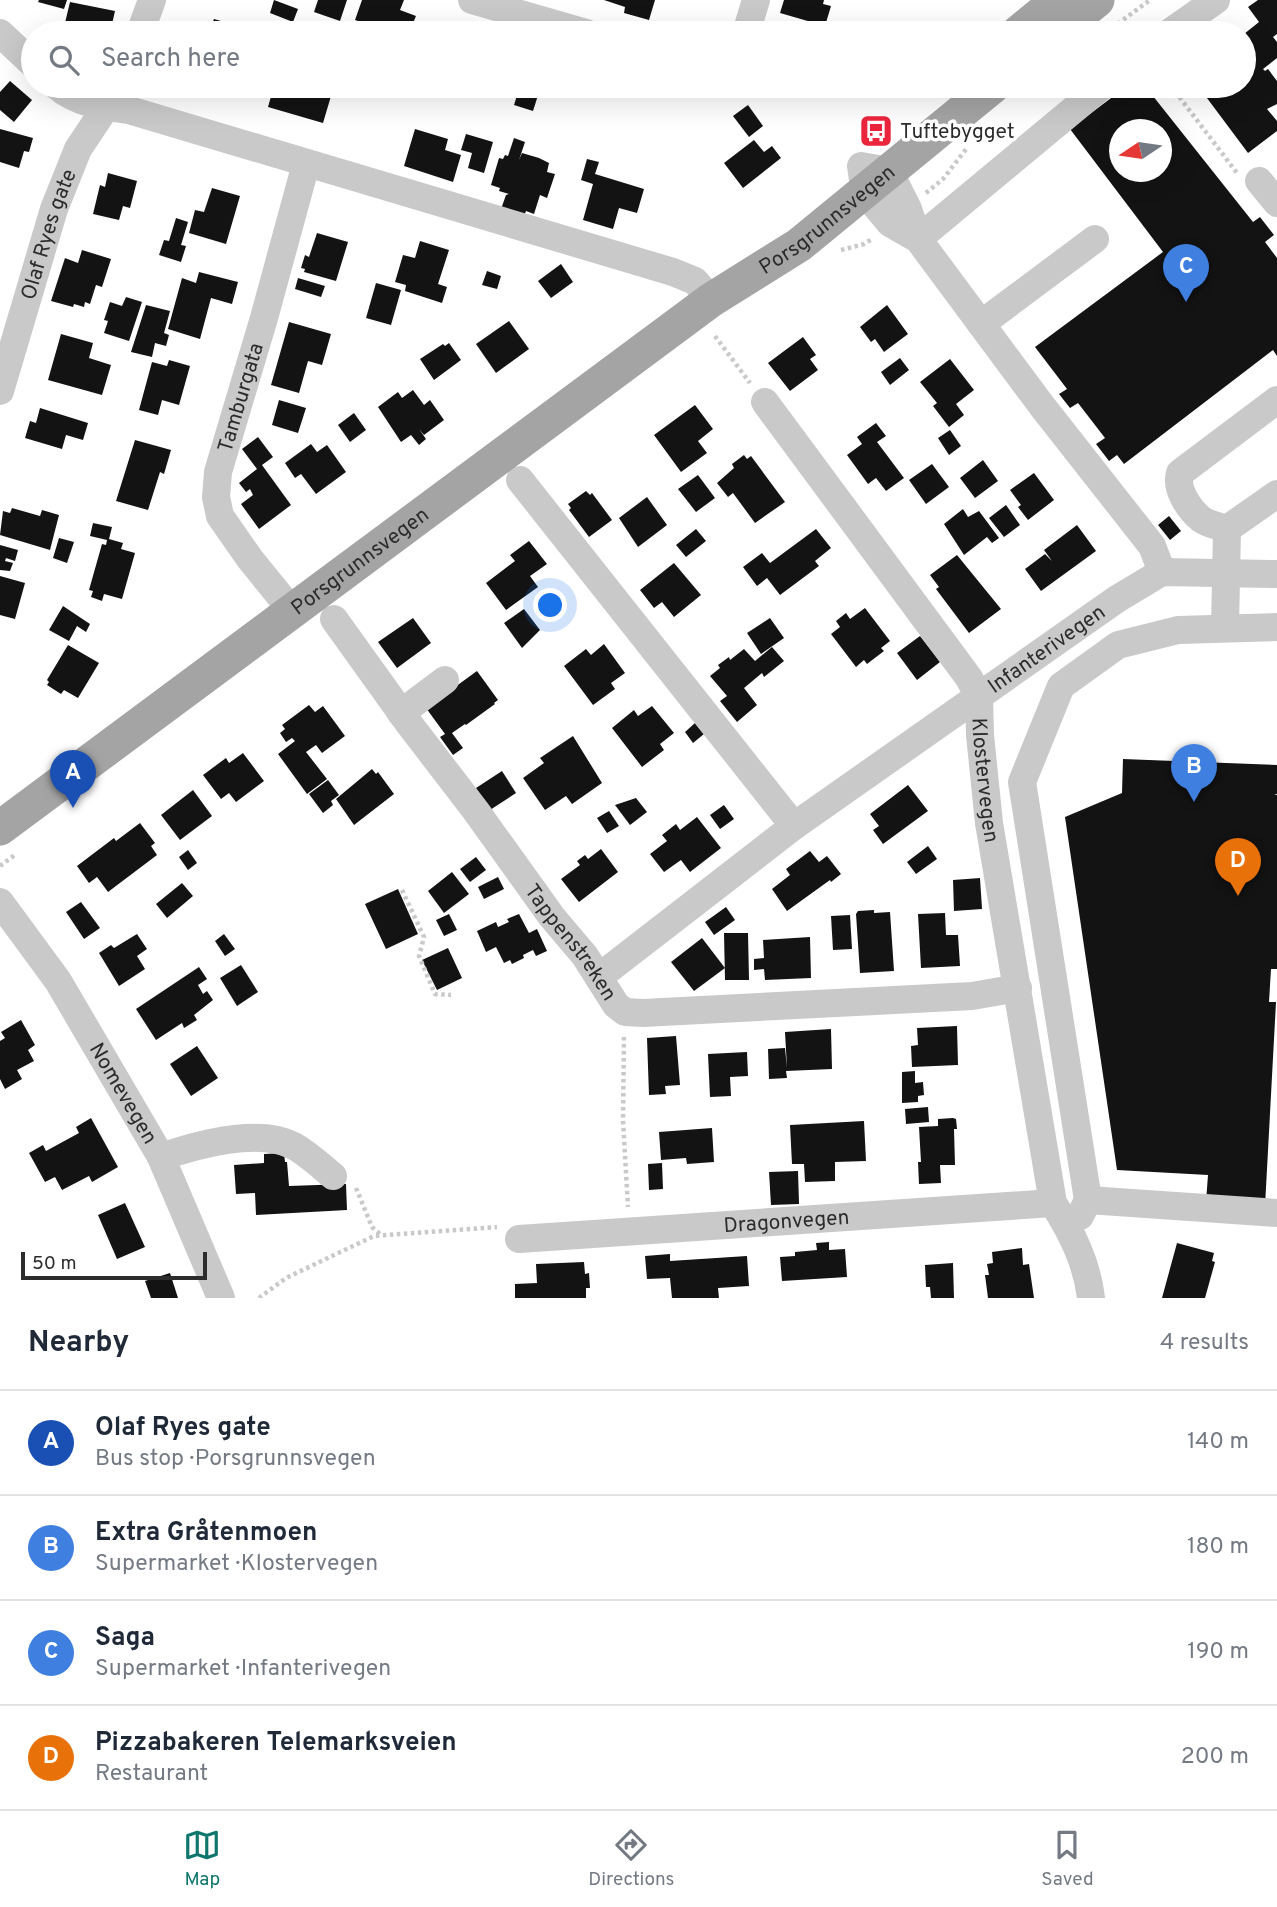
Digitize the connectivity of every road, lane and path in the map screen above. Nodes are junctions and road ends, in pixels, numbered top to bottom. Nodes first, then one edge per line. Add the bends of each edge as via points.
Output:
1 (152, 0) edge
2 (472, 0) edge
3 (756, 0) edge
4 (1058, 0) edge
5 (1097, 0) edge
6 (1150, 0) edge
7 (1216, 0) edge
8 (144, 21) edge
9 (545, 21) edge
10 (750, 21) edge
11 (1033, 21) edge
12 (1071, 21) edge
13 (1123, 21) edge
14 (1187, 21) edge
15 (0, 33) edge
16 (21, 53) edge
17 (111, 98) edge
18 (115, 98) edge
19 (944, 98) edge
20 (977, 98) edge
21 (1087, 98) edge
22 (1180, 98) edge
23 (306, 164) junction
24 (872, 177) junction
25 (1259, 181) joint
26 (1277, 203) edge
27 (918, 239) junction
28 (1096, 239) dead end
29 (716, 297) junction
30 (8, 332) edge
31 (987, 332) junction
32 (716, 335) dead end
33 (0, 391) edge
34 (1277, 401) edge
35 (765, 402) joint
36 (520, 480) dead end
37 (1277, 494) edge
38 (1227, 529) junction
39 (1162, 572) junction
40 (1277, 574) edge
41 (1227, 575) junction
42 (293, 612) junction
43 (334, 619) dead end
44 (1277, 627) edge
45 (1225, 628) junction
46 (445, 680) dead end
47 (979, 697) junction
48 (401, 713) junction
49 (794, 826) junction
50 (0, 828) edge
51 (402, 890) dead end
52 (0, 902) edge
53 (599, 977) junction
54 (1018, 988) junction
55 (451, 995) dead end
56 (625, 1012) junction
57 (161, 1157) junction
58 (333, 1176) joint
59 (1088, 1200) junction
60 (1053, 1203) junction
61 (1277, 1213) edge
62 (629, 1230) junction
63 (1072, 1233) junction
64 (382, 1235) junction
65 (519, 1239) joint
66 (220, 1298) edge
67 (259, 1298) edge
68 (1091, 1298) edge

1 - 8 street
2 - 9 street
3 - 10 street
4 - 11 main road
5 - 12 main road
6 - 13 path
7 - 14 street
15 - 16 street
17 - 30 street, Olaf Ryes gate via 78,149
18 - 23 street via 130,110
19 - 24 main road, Porsgrunnsvegen
20 - 24 main road, Porsgrunnsvegen
21 - 27 street
22 - 25 path via 1242,179
23 - 29 street via 673,272
23 - 42 street, Tamburgata via 218,472 216,497 220,516
24 - 27 street via 890,223
24 - 29 main road, Porsgrunnsvegen via 787,229
25 - 26 street
27 - 31 street
28 - 31 street
29 - 42 main road, Porsgrunnsvegen
30 - 33 street, Olaf Ryes gate
31 - 39 street via 1152,546
32 - 35 path
34 - 38 street via 1180,473 1184,498 1202,520
35 - 47 street, Klostervegen
36 - 49 street
37 - 38 street
38 - 41 street
39 - 41 street
39 - 47 street, Infanterivegen via 1117,598
40 - 41 street
41 - 45 street
42 - 50 main road, Porsgrunnsvegen
43 - 48 street, Tappenstreken
44 - 45 street
45 - 59 street via 1178,630 1118,645 1061,686 1021,782
46 - 48 street
47 - 49 street, Infanterivegen
47 - 54 street, Klostervegen via 989,823
48 - 53 street, Tappenstreken
49 - 53 street, Infanterivegen
51 - 55 path via 424,937 419,957 436,994
52 - 57 street, Nomevegen via 58,981
53 - 56 street, Tappenstreken
54 - 56 street, Tappenstreken via 972,996
54 - 60 street, Klostervegen
56 - 62 path via 623,1121
57 - 58 street via 195,1145 259,1139 294,1146
57 - 66 street, Nomevegen
58 - 64 path via 357,1188 372,1227
59 - 61 street
59 - 63 street
60 - 62 street, Dragonvegen
60 - 63 street, Klostervegen
62 - 65 street, Dragonvegen
63 - 68 street, Klostervegen
64 - 65 path via 502,1227
64 - 67 path via 286,1278

